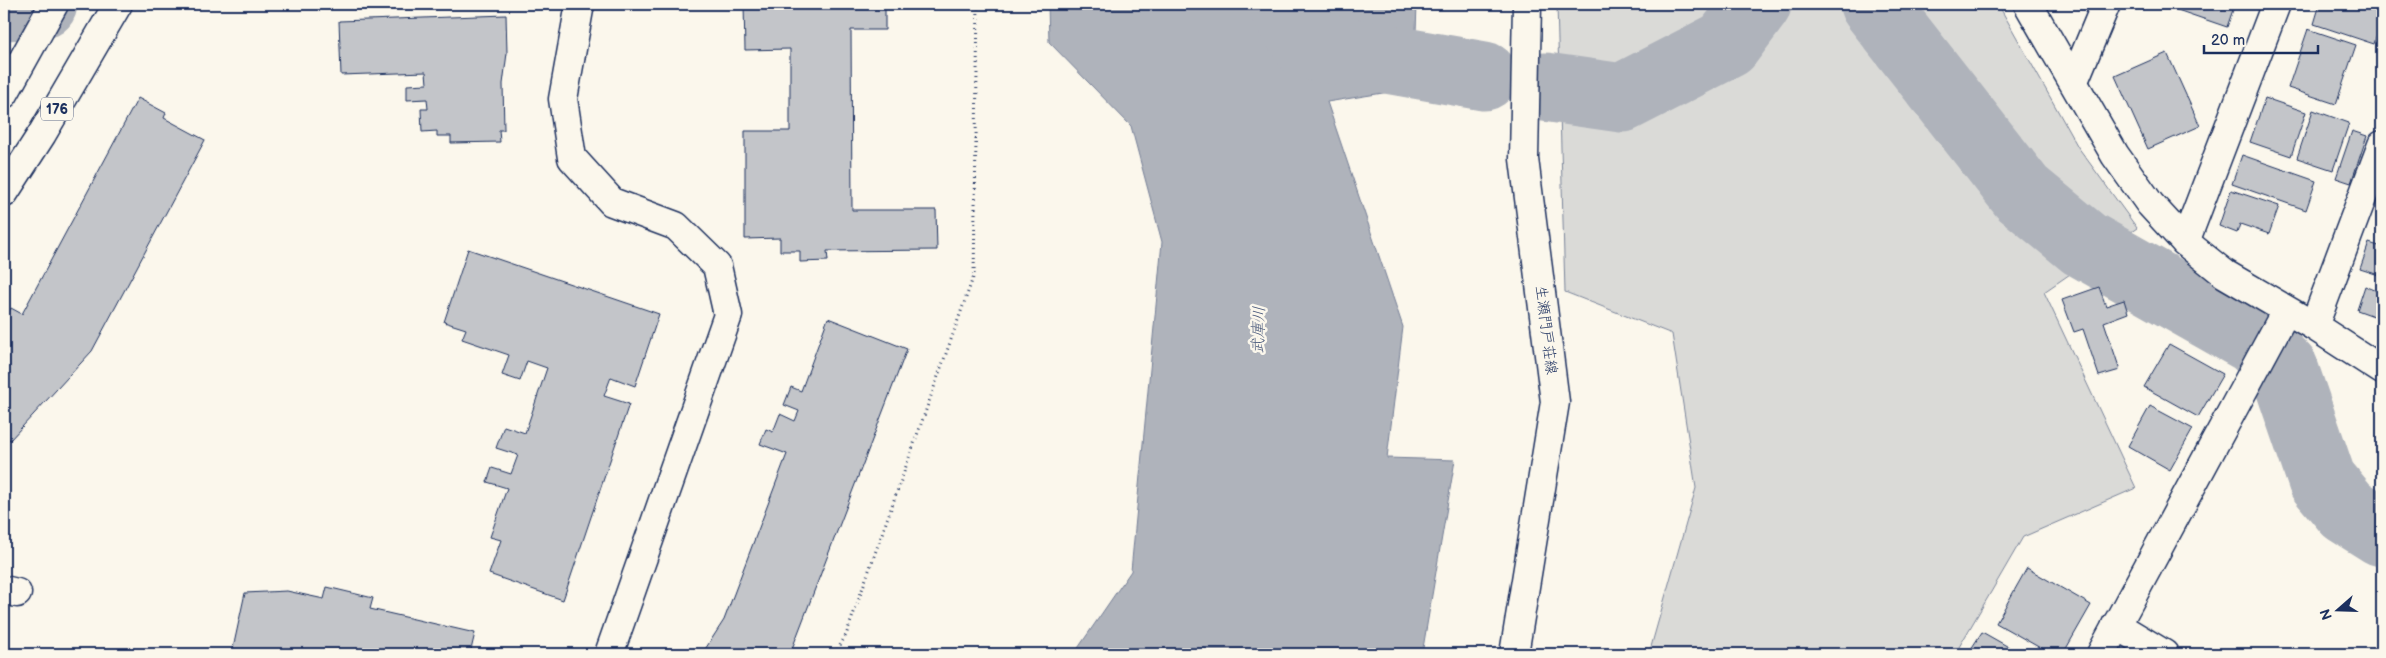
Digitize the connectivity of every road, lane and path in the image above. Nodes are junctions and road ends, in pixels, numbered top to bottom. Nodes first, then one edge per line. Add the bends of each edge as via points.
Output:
1 (580, 4) edge
2 (978, 4) edge
3 (1527, 4) edge
4 (2028, 4) edge
5 (2106, 4) edge
6 (2276, 4) edge
7 (49, 14) edge
8 (113, 14) edge
9 (2074, 81) junction
10 (4, 94) edge
11 (2382, 145) edge
12 (4, 193) edge
13 (2185, 242) junction
14 (2286, 311) junction
15 (2314, 326) junction
16 (2382, 370) edge
17 (2116, 625) junction
18 (609, 654) edge
19 (835, 654) edge
20 (1514, 654) edge
21 (2100, 654) edge
22 (2164, 654) edge

1 - 18 main road via 563,99 572,158 612,202 676,226 717,266 728,315
2 - 19 path via 974,275 846,635
3 - 20 main road, 生瀬門戸荘線 via 1524,159 1555,402
4 - 9 main road
5 - 9 main road
6 - 13 main road
7 - 10 main road
8 - 12 main road, 176
9 - 13 main road via 2115,155 2150,204
11 - 15 main road
13 - 14 main road via 2225,274
14 - 15 main road
14 - 17 main road
15 - 16 main road
17 - 21 main road
17 - 22 main road

